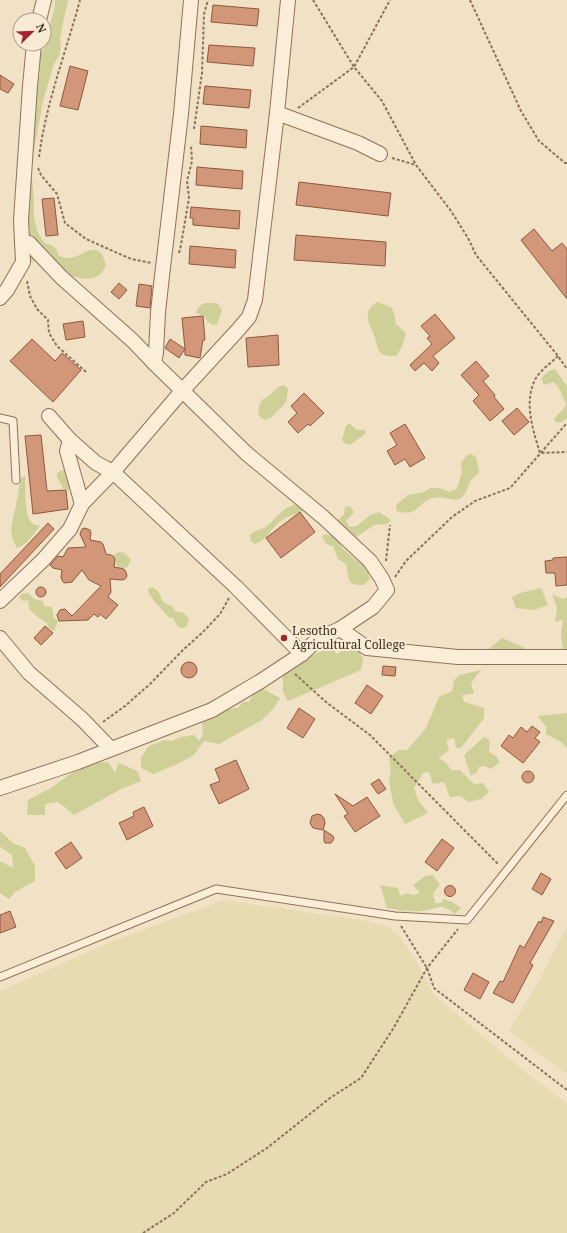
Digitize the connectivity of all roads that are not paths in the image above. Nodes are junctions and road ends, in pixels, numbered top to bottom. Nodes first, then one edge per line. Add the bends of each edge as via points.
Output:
1 (44, 0) edge
2 (190, 0) edge
3 (288, 0) edge
4 (41, 12) edge
5 (33, 52) edge
6 (277, 113) junction
7 (380, 154) road end
8 (22, 243) junction
9 (0, 298) edge
10 (154, 363) junction
11 (182, 391) junction
12 (49, 416) dead end
13 (0, 418) edge
14 (70, 440) junction
15 (112, 472) junction
16 (16, 480) dead end
17 (82, 504) junction
18 (0, 601) edge
19 (340, 629) junction
20 (0, 638) edge
21 (302, 654) junction
22 (567, 657) edge
23 (111, 750) junction
24 (0, 788) edge
25 (567, 795) edge
26 (0, 977) edge

1 - 4 street
2 - 10 street via 181,114
3 - 6 street
5 - 8 street via 21,220
6 - 7 street via 358,143
6 - 11 street via 255,300 251,312
8 - 9 street via 23,262
8 - 10 street via 29,243
10 - 11 street
11 - 15 street
11 - 19 street via 246,453 323,517 370,561 382,579 387,590 373,607
12 - 14 street
13 - 16 lane via 14,421
14 - 15 street via 96,463
14 - 17 street via 67,451
15 - 17 street
15 - 21 street via 236,587
17 - 18 street via 70,529 43,560
19 - 21 street via 319,638
19 - 22 street via 367,648 458,657
20 - 23 street via 29,673 82,719
21 - 23 street via 212,710
23 - 24 street
25 - 26 lane via 467,920 395,916 216,889

